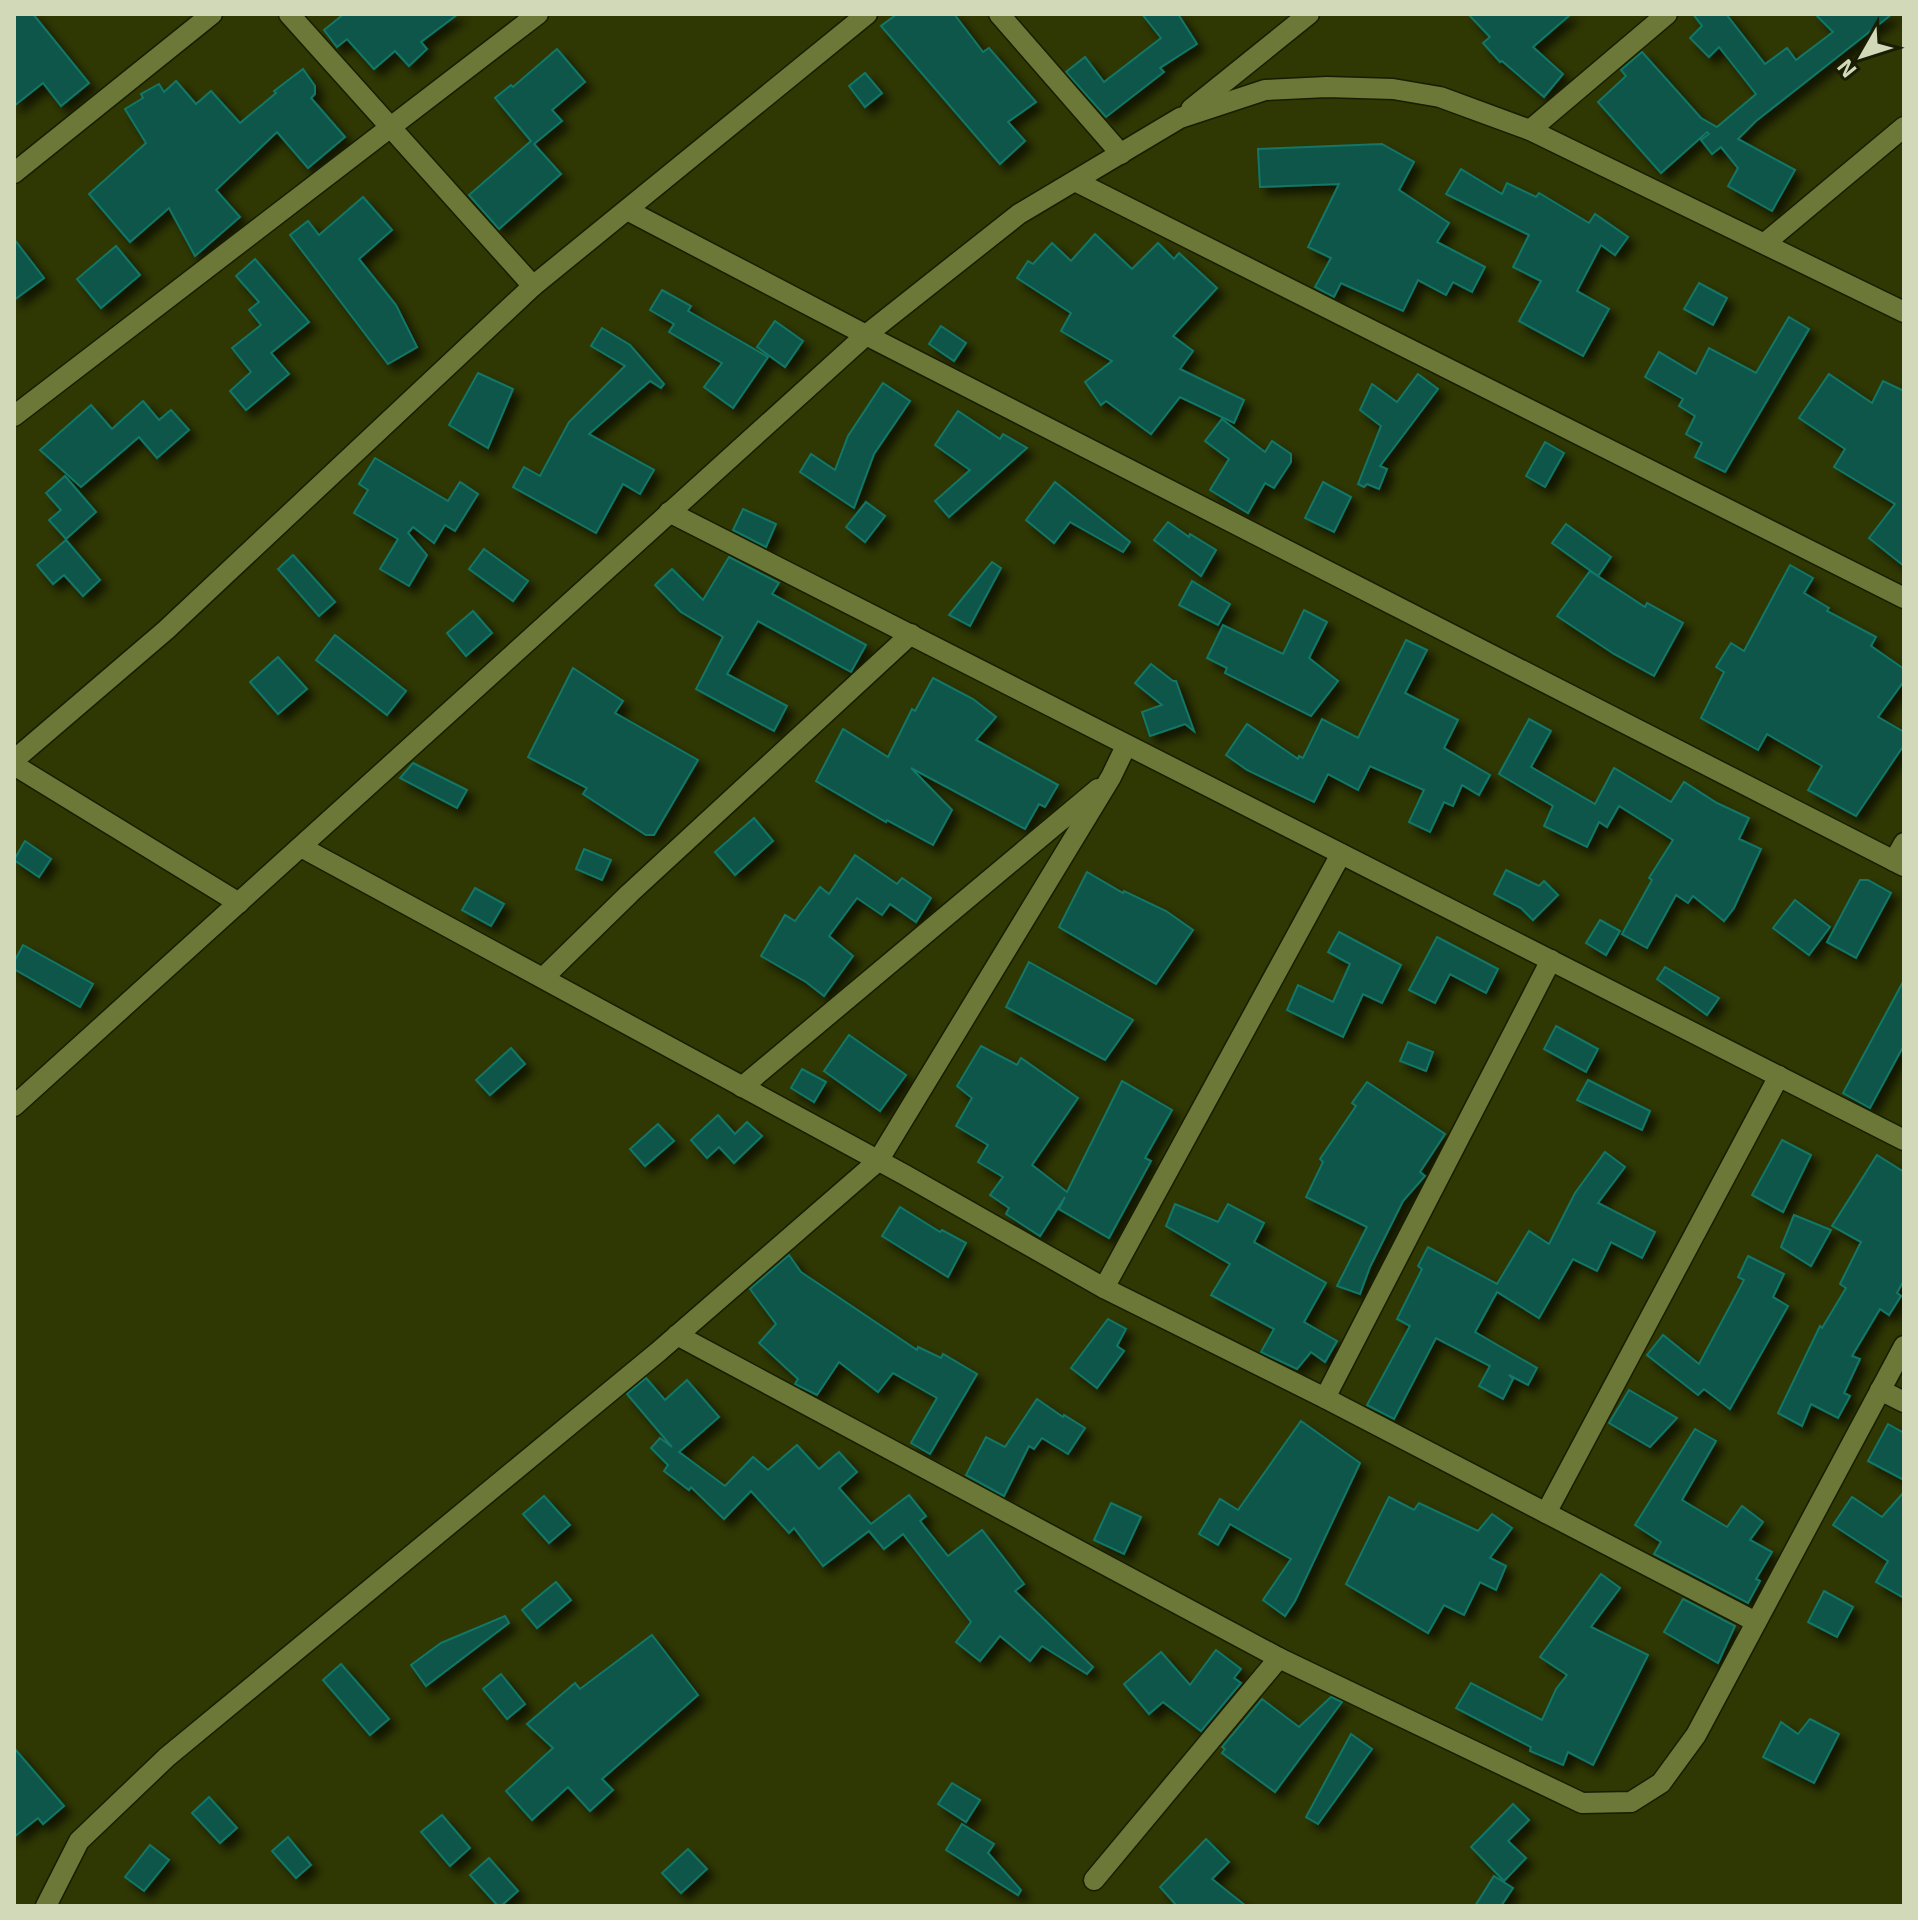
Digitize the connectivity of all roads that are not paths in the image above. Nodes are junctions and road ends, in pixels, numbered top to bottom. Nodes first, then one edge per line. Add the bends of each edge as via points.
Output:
1 (212, 14) edge
2 (289, 14) edge
3 (538, 14) edge
4 (867, 14) edge
5 (999, 14) edge
6 (1309, 14) edge
7 (1667, 14) edge
8 (1180, 118) junction
9 (1904, 127) edge
10 (391, 129) junction
11 (1530, 130) junction
12 (1121, 154) junction
13 (14, 173) edge
14 (1075, 181) junction
15 (627, 210) junction
16 (1765, 243) junction
17 (533, 286) junction
18 (1904, 312) edge
19 (866, 335) junction
20 (14, 416) edge
21 (669, 512) junction
22 (1904, 598) edge
23 (911, 634) junction
24 (1126, 746) junction
25 (14, 762) edge
26 (1111, 777) junction
27 (1904, 843) edge
28 (301, 847) junction
29 (1341, 854) junction
30 (1899, 864) edge
31 (239, 903) junction
32 (1551, 960) junction
33 (543, 978) junction
34 (1779, 1076) junction
35 (742, 1087) junction
36 (14, 1106) edge
37 (1904, 1140) edge
38 (878, 1161) junction
39 (1104, 1288) junction
40 (677, 1335) junction
41 (1904, 1346) edge
42 (1880, 1390) junction
43 (1325, 1398) junction
44 (1904, 1402) edge
45 (1546, 1513) junction
46 (1756, 1622) junction
47 (1279, 1658) junction
48 (1094, 1880) dead end
49 (46, 1906) edge

1 - 13 street
2 - 10 street
3 - 10 street
4 - 15 street
5 - 12 street
6 - 8 street
7 - 11 street
8 - 11 street via 1265,90 1367,88 1440,97
8 - 12 street
9 - 16 street
10 - 17 street
10 - 20 street
11 - 16 street
12 - 14 street
14 - 19 street via 1019,214
14 - 22 street
15 - 17 street
15 - 19 street
16 - 18 street
17 - 25 street via 166,630
19 - 21 street
19 - 30 street
21 - 23 street
21 - 28 street
23 - 24 street
23 - 33 street
24 - 26 street
24 - 29 street
25 - 31 street
26 - 35 street
26 - 38 street
27 - 30 street
28 - 31 street
28 - 33 street
29 - 32 street
29 - 39 street
31 - 36 street
32 - 34 street
32 - 43 street
33 - 35 street
34 - 37 street
34 - 45 street
35 - 38 street
38 - 39 street
38 - 40 street
39 - 43 street
40 - 47 street
40 - 49 street via 167,1757 79,1841
41 - 42 street
42 - 44 street
42 - 46 street
43 - 45 street
45 - 46 street
46 - 47 street via 1696,1735 1661,1783 1631,1802 1582,1803
47 - 48 street

